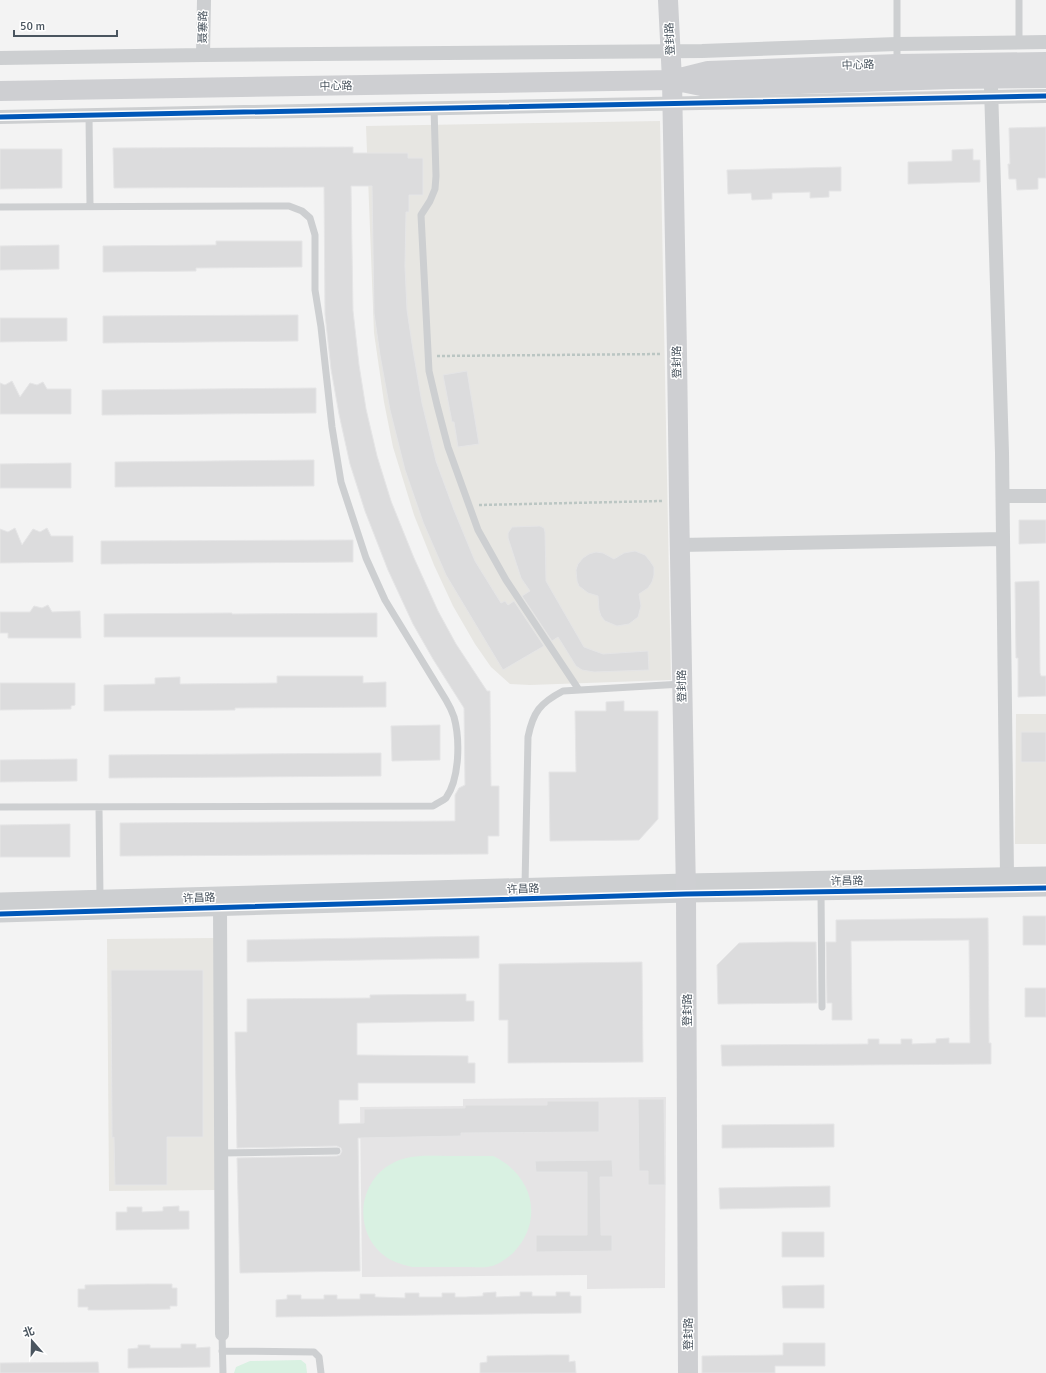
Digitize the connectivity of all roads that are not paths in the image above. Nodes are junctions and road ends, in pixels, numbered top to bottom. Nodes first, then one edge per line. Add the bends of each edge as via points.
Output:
1 (204, 0) edge
2 (668, 0) edge
3 (897, 0) edge
4 (1019, 0) edge
5 (1019, 42) junction
6 (1046, 42) edge
7 (897, 44) junction
8 (671, 51) junction
9 (203, 55) junction
10 (0, 58) edge
11 (1046, 62) edge
12 (897, 64) junction
13 (1046, 78) edge
14 (672, 80) junction
15 (991, 88) junction
16 (0, 91) edge
17 (1046, 96) edge
18 (672, 103) junction
19 (434, 108) junction
20 (90, 115) junction
21 (0, 117) edge
22 (90, 206) junction
23 (0, 207) edge
24 (1003, 496) junction
25 (1046, 496) edge
26 (1003, 539) junction
27 (679, 546) junction
28 (682, 684) junction
29 (579, 690) junction
30 (0, 807) edge
31 (99, 807) junction
32 (1046, 875) edge
33 (1007, 876) junction
34 (525, 886) junction
35 (686, 888) junction
36 (1046, 888) edge
37 (821, 891) junction
38 (100, 898) junction
39 (0, 901) edge
40 (220, 907) junction
41 (0, 914) edge
42 (822, 1007) dead end
43 (337, 1151) dead end
44 (221, 1153) junction
45 (222, 1334) joint
46 (222, 1350) junction
47 (223, 1373) edge
48 (321, 1373) edge
49 (688, 1373) edge

1 - 9 street, 聂寨路
2 - 8 main road, 登封路
3 - 7 lane
4 - 5 lane
5 - 6 street
5 - 7 street
7 - 8 street
7 - 12 lane
8 - 9 street
8 - 14 main road, 登封路
9 - 10 street
11 - 12 main road, 中心路
12 - 14 main road, 中心路 via 708,71
13 - 15 main road, 中心路
14 - 15 main road, 中心路 via 706,87
14 - 16 main road, 中心路
14 - 18 main road, 登封路
15 - 17 street
15 - 18 street
15 - 24 street
18 - 19 street
18 - 27 main road, 登封路
19 - 20 street
19 - 29 lane via 436,176 430,201 421,215 429,371 436,405 448,447 478,530 493,558
20 - 21 street
20 - 22 lane
22 - 23 lane
22 - 31 lane via 289,206 302,211 310,218 315,235 315,290 341,482 366,558 385,600 451,711 458,749 451,786 445,799 433,806
24 - 25 street
24 - 26 street
26 - 27 street
26 - 33 street
27 - 28 main road, 登封路
28 - 29 lane
28 - 35 main road, 登封路
29 - 34 lane via 563,691 548,699 531,721 528,737
30 - 31 lane
31 - 38 lane
32 - 33 street, 许昌路
33 - 35 street, 许昌路
34 - 35 street, 许昌路
34 - 38 street, 许昌路
35 - 37 street, 许昌路
35 - 40 street, 许昌路
35 - 49 main road, 登封路
36 - 37 street, 许昌路
37 - 42 lane
38 - 39 street, 许昌路
40 - 41 street, 许昌路
40 - 44 street
43 - 44 lane
44 - 45 street
45 - 46 lane
46 - 47 lane
46 - 48 lane via 314,1352 319,1357

